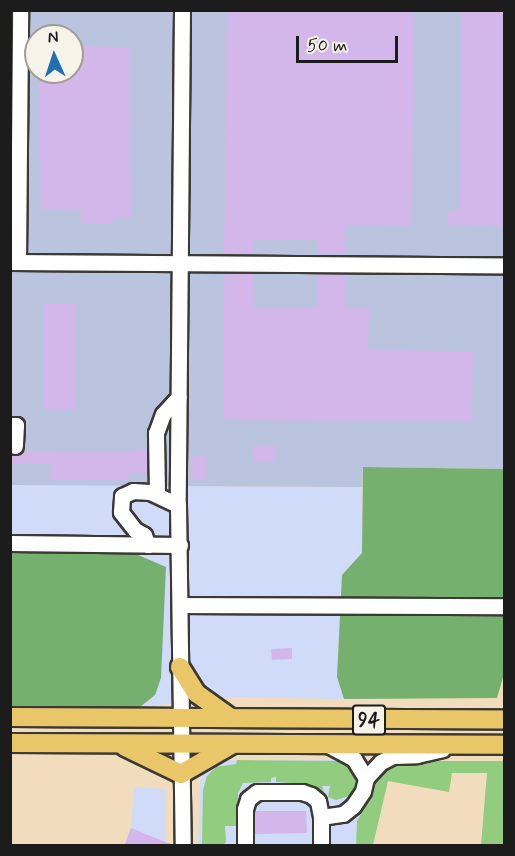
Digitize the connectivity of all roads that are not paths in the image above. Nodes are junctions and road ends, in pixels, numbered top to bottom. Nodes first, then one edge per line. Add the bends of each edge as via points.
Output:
1 (20, 10) edge
2 (182, 10) edge
3 (15, 129) edge
4 (14, 262) edge
5 (180, 262) junction
6 (504, 265) edge
7 (179, 398) junction
8 (10, 425) edge
9 (15, 446) dead end
10 (157, 493) junction
11 (178, 505) junction
12 (10, 543) edge
13 (148, 545) junction
14 (180, 545) junction
15 (180, 605) junction
16 (504, 606) edge
17 (180, 668) junction
18 (10, 717) edge
19 (180, 718) junction
20 (233, 719) junction
21 (504, 720) edge
22 (10, 743) edge
23 (118, 743) junction
24 (180, 743) junction
25 (233, 744) junction
26 (325, 744) junction
27 (459, 745) junction
28 (504, 745) edge
29 (181, 774) junction
30 (366, 778) junction
31 (321, 817) junction
32 (183, 846) edge
33 (244, 846) edge
34 (321, 846) edge

1 - 3 street
2 - 5 street
3 - 4 street
4 - 5 street
5 - 6 street
5 - 7 street
7 - 10 street via 163,414 156,433
7 - 11 street
8 - 9 street via 16,425
10 - 11 street
10 - 13 street via 133,491 122,496 120,504 126,520 144,535
11 - 14 street
12 - 13 street
13 - 14 street
14 - 15 street
15 - 16 street
15 - 17 street
17 - 19 street
17 - 20 main road via 196,693
18 - 19 main road, 94
19 - 20 main road, 94
19 - 24 street
20 - 21 main road, 94
22 - 23 main road, 94
23 - 24 main road, 94
23 - 29 main road
24 - 25 main road, 94
24 - 29 street
25 - 26 main road, 94
25 - 29 main road
26 - 27 main road, 94
26 - 30 street via 354,759
27 - 28 main road, 94
27 - 30 street via 393,756
29 - 32 street
30 - 31 street via 353,806 343,814
31 - 33 street via 318,801 310,795 257,792 248,799 245,809
31 - 34 street

